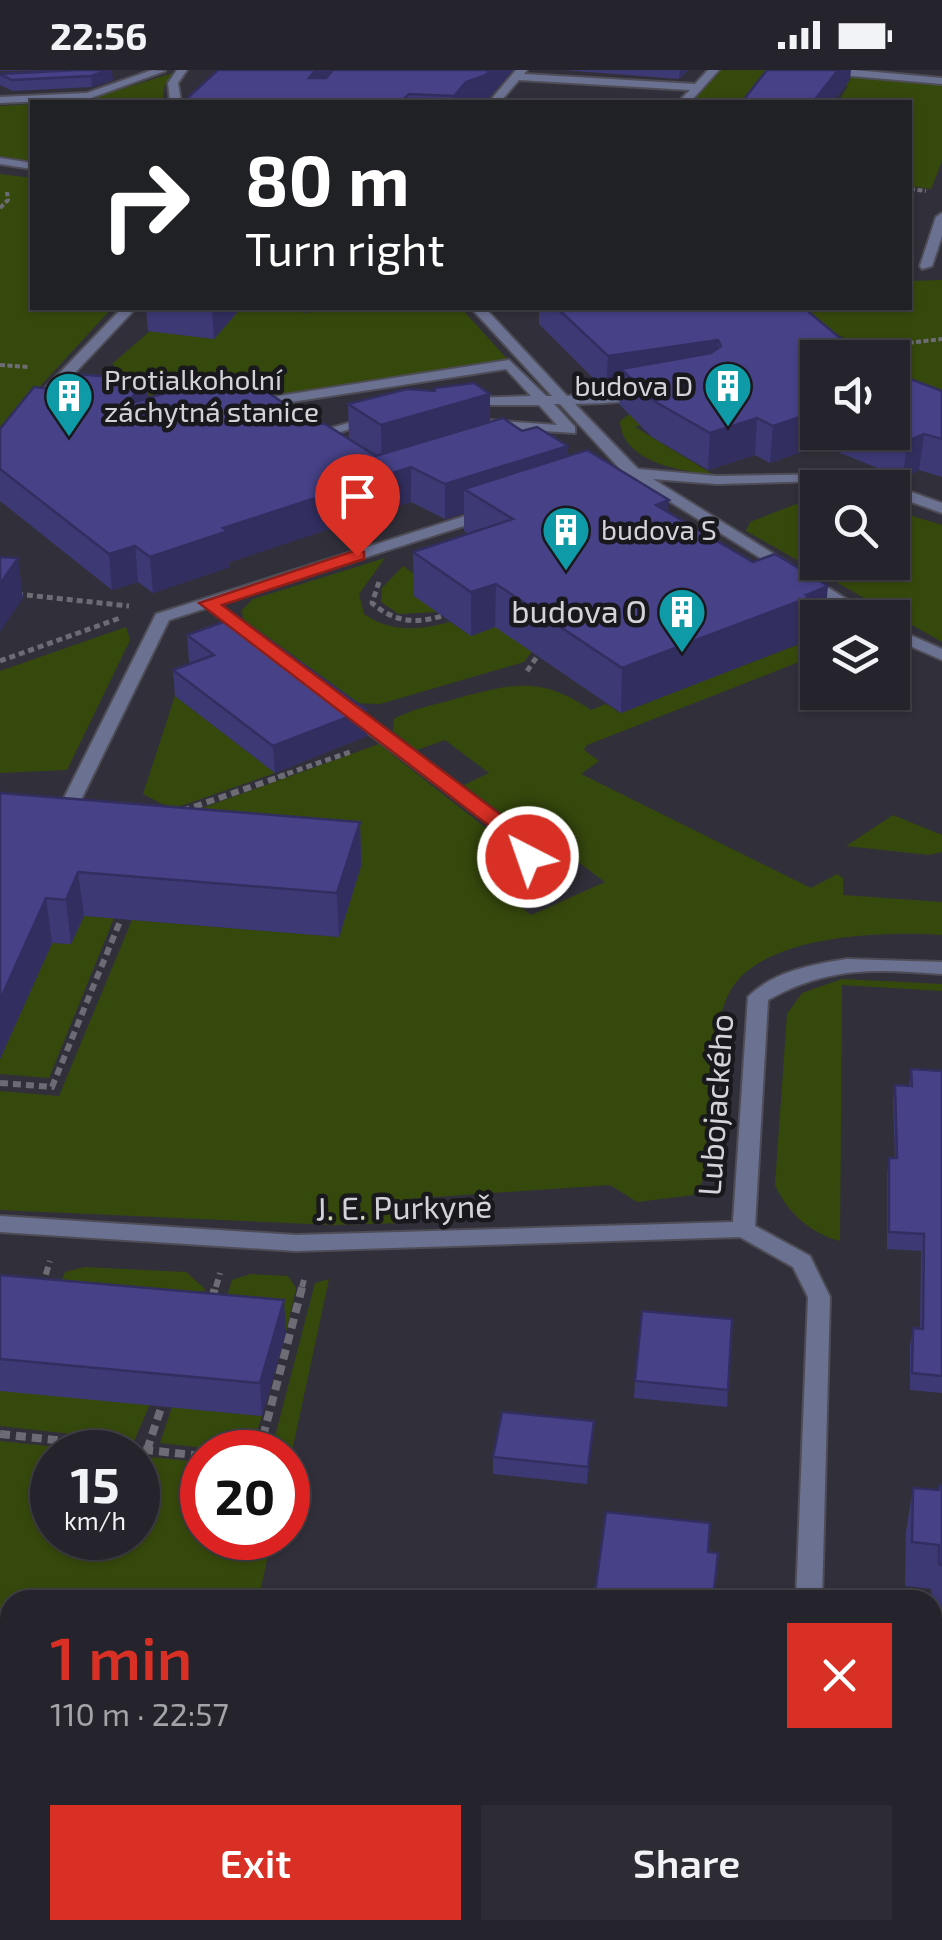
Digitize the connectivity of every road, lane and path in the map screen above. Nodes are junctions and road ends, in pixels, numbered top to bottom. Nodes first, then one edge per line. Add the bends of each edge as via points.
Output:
1 (162, 70) edge
2 (182, 70) edge
3 (714, 70) edge
4 (818, 70) edge
5 (107, 73) edge
6 (519, 73) edge
7 (942, 80) edge
8 (697, 87) junction
9 (0, 100) edge
10 (176, 100) edge
11 (496, 100) edge
12 (686, 100) edge
13 (0, 161) edge
14 (30, 166) edge
15 (942, 217) edge
16 (912, 265) edge
17 (926, 266) junction
18 (942, 268) edge
19 (126, 310) edge
20 (480, 310) edge
21 (942, 338) edge
22 (910, 343) edge
23 (658, 390) edge
24 (539, 400) junction
25 (560, 400) junction
26 (268, 402) edge
27 (441, 403) edge
28 (422, 408) edge
29 (30, 410) edge
30 (312, 436) junction
31 (330, 449) junction
32 (354, 466) edge
33 (629, 470) junction
34 (800, 473) edge
35 (576, 487) edge
36 (910, 496) edge
37 (511, 507) edge
38 (942, 508) edge
39 (382, 578) dead end
40 (0, 592) edge
41 (839, 600) edge
42 (156, 612) junction
43 (442, 616) dead end
44 (910, 640) edge
45 (546, 644) edge
46 (942, 655) edge
47 (0, 660) edge
48 (527, 671) dead end
49 (327, 693) edge
50 (388, 738) junction
51 (69, 809) edge
52 (164, 817) edge
53 (528, 857) dead end
54 (120, 919) dead end
55 (942, 968) edge
56 (0, 1083) edge
57 (0, 1224) edge
58 (744, 1229) junction
59 (315, 1242) junction
60 (35, 1251) dead end
61 (224, 1260) dead end
62 (36, 1307) edge
63 (210, 1308) edge
64 (162, 1405) dead end
65 (154, 1430) edge
66 (265, 1430) edge
67 (0, 1434) edge
68 (30, 1437) edge
69 (809, 1590) edge

1 - 5 street
1 - 9 street via 88,96
2 - 10 street via 173,83
3 - 8 street
4 - 7 street
6 - 8 street
6 - 11 street
8 - 12 street
13 - 14 street
15 - 17 street
16 - 17 street
17 - 18 street
19 - 29 street
20 - 25 street
21 - 22 path
23 - 25 street
24 - 25 street
24 - 27 street
24 - 31 street via 570,430 430,423
24 - 31 street via 508,364 252,404 320,451
25 - 33 street
26 - 30 street
28 - 30 street
30 - 31 street
31 - 32 street
33 - 34 street via 696,480
33 - 35 street
33 - 41 street
36 - 38 street
37 - 42 street via 216,609
39 - 43 path via 372,603 384,615 405,622
40 - 42 path
42 - 47 path
42 - 51 street
44 - 46 street
45 - 48 path
49 - 50 street
50 - 52 path
50 - 53 street via 518,838
54 - 56 path via 52,1087
55 - 58 street, Lubojackého via 864,962 792,975 758,998
57 - 59 street, J. E. Purkyně
58 - 59 street, J. E. Purkyně
58 - 69 street via 802,1262 819,1297
59 - 66 path
60 - 62 path via 53,1252
61 - 63 path
64 - 65 path
67 - 68 path

